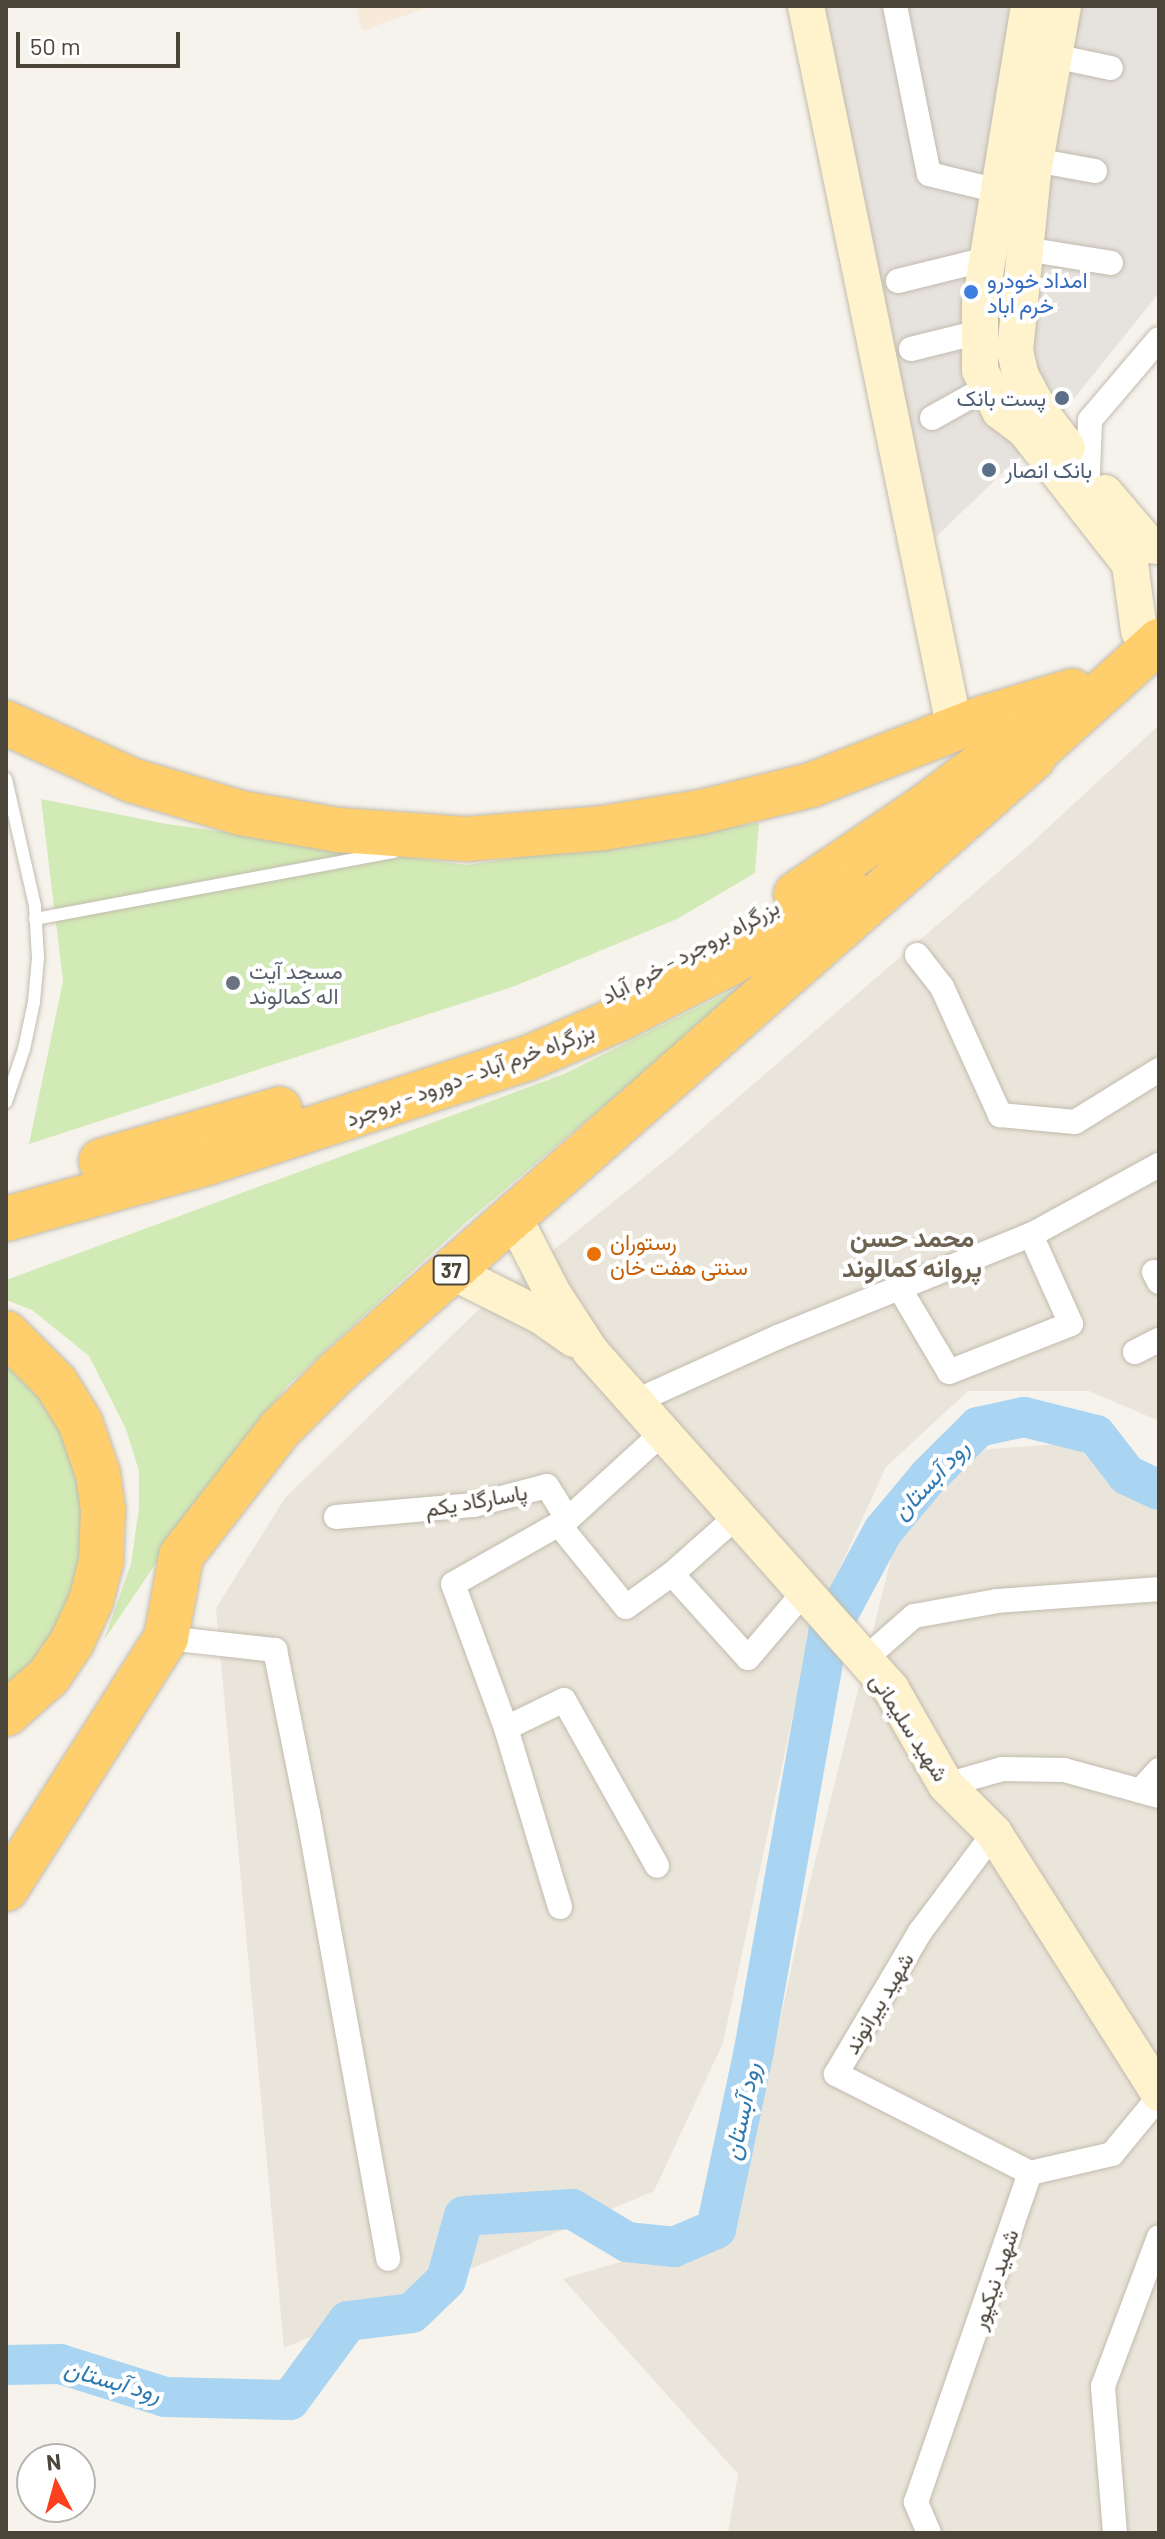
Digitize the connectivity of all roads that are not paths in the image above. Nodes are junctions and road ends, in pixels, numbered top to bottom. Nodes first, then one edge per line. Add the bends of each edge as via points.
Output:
1 (806, 6) edge
2 (895, 6) edge
3 (1063, 6) edge
4 (1025, 11) edge
5 (1054, 56) junction
6 (1111, 68) dead end
7 (1095, 171) dead end
8 (1017, 173) junction
9 (1025, 249) junction
10 (987, 259) junction
11 (1111, 263) dead end
12 (898, 281) dead end
13 (979, 332) junction
14 (1159, 339) edge
15 (911, 349) dead end
16 (986, 388) junction
17 (932, 418) dead end
18 (1088, 473) junction
19 (1159, 546) edge
20 (1152, 627) edge
21 (1072, 691) junction
22 (6, 723) edge
23 (955, 730) junction
24 (1033, 758) junction
25 (6, 779) edge
26 (467, 839) junction
27 (35, 919) junction
28 (917, 955) dead end
29 (1159, 1070) edge
30 (6, 1102) edge
31 (1159, 1165) edge
32 (6, 1187) edge
33 (513, 1216) junction
34 (6, 1219) edge
35 (1031, 1235) junction
36 (451, 1271) junction
37 (900, 1289) junction
38 (6, 1333) edge
39 (1159, 1340) edge
40 (591, 1352) junction
41 (1135, 1352) dead end
42 (634, 1402) junction
43 (661, 1434) junction
44 (737, 1516) junction
45 (336, 1517) dead end
46 (564, 1523) junction
47 (672, 1574) junction
48 (1159, 1589) edge
49 (805, 1591) junction
50 (166, 1638) junction
51 (864, 1658) junction
52 (6, 1714) edge
53 (506, 1728) junction
54 (1159, 1770) edge
55 (946, 1785) junction
56 (1150, 1793) edge
57 (994, 1833) junction
58 (657, 1866) dead end
59 (6, 1889) edge
60 (560, 1907) dead end
61 (1159, 2095) edge
62 (1030, 2173) junction
63 (1159, 2237) edge
64 (388, 2259) dead end
65 (929, 2533) edge
66 (1115, 2533) edge

1 - 23 street
2 - 8 street via 929,174
3 - 5 street
4 - 8 street
5 - 6 street
5 - 8 street
7 - 8 street
8 - 9 street
8 - 10 street
9 - 11 street
9 - 18 street via 1015,351 1021,376 1041,413
10 - 12 street
10 - 13 street
13 - 15 street
13 - 16 street
14 - 18 street via 1090,420
16 - 17 street
16 - 20 street via 1130,564
18 - 19 street via 1149,545
20 - 21 highway, بزرگراه بروجرد - خرم آباد
20 - 24 highway, بزرگراه خرم آباد - دورود - بروجرد / 37
21 - 23 highway
21 - 32 highway, بزرگراه بروجرد - خرم آباد via 927,805 815,883 614,994 394,1074
22 - 26 highway via 131,780 241,813 338,830
23 - 26 highway via 811,785 701,812 603,828
24 - 33 highway, 37
24 - 34 highway, بزرگراه خرم آباد - دورود - بروجرد / 37 via 819,912 619,1019 526,1059 396,1103
25 - 27 lane
26 - 27 lane
27 - 30 lane via 34,1002
28 - 29 street via 942,987 1000,1115 1075,1122
31 - 35 street
33 - 36 highway, 37
33 - 40 street, شهید سلیمانی
35 - 37 street
35 - 37 street via 1071,1324 949,1372
36 - 40 street, شهید سلیمانی via 541,1316
36 - 50 highway, 37 via 279,1430 229,1493 181,1556
37 - 42 street
38 - 52 highway via 56,1383 80,1422 98,1474 103,1510 98,1575 72,1642 49,1676
39 - 41 street
40 - 42 street, شهید سلیمانی
42 - 43 street, شهید سلیمانی
43 - 44 street, شهید سلیمانی
43 - 46 street
44 - 47 street
44 - 49 street, شهید سلیمانی
45 - 46 street, پاسارگاد یکم via 474,1505 547,1486
46 - 47 street via 626,1607
46 - 53 street via 453,1584
47 - 49 street via 748,1658
48 - 51 street via 997,1601 914,1616
49 - 51 street, شهید سلیمانی
50 - 59 highway, 37
50 - 64 street via 275,1650
51 - 55 street, شهید سلیمانی via 891,1689
53 - 58 street via 564,1700
53 - 60 street
54 - 56 street
55 - 56 street via 1002,1769 1064,1770
55 - 57 street, شهید سلیمانی
57 - 61 street, شهید سلیمانی
57 - 62 street, شهید بیرانوند via 920,1932 836,2074
61 - 62 street via 1112,2154
62 - 65 street, شهید نیکپور via 916,2502
63 - 66 street via 1103,2386

